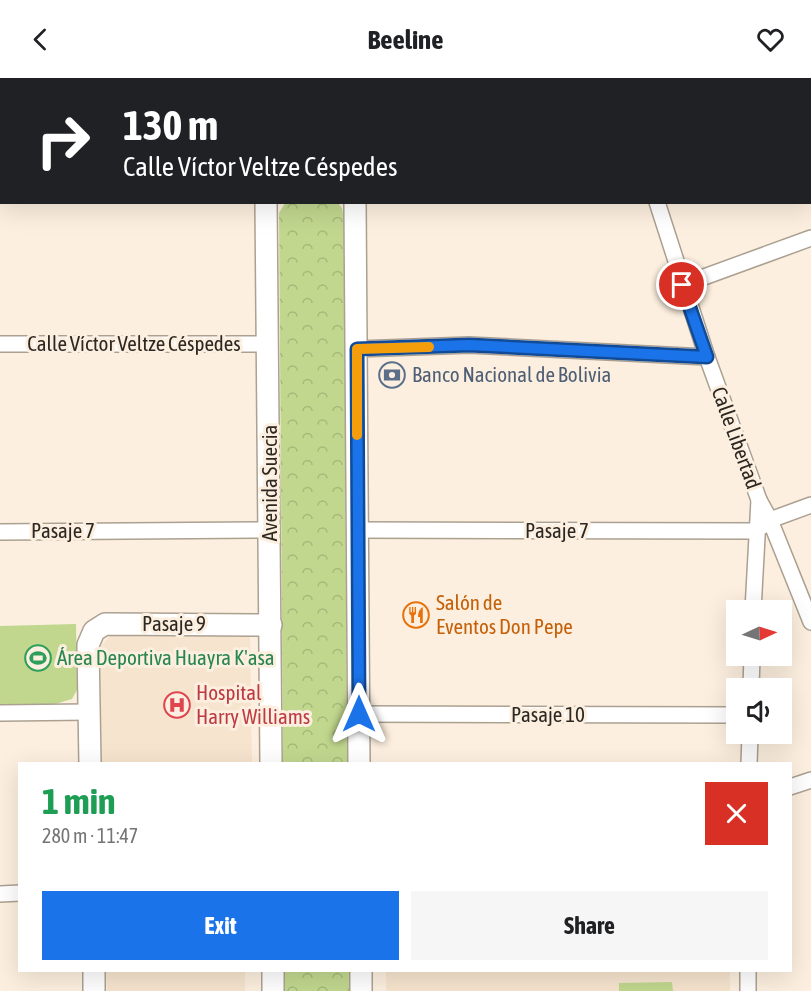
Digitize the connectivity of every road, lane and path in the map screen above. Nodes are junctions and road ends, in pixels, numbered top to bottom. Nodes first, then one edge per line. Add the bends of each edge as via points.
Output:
1 (658, 204) edge
2 (354, 207) edge
3 (269, 208) edge
4 (811, 238) edge
5 (682, 285) junction
6 (0, 344) edge
7 (268, 344) junction
8 (357, 349) junction
9 (707, 357) junction
10 (759, 500) junction
11 (811, 505) edge
12 (770, 520) junction
13 (270, 530) junction
14 (358, 530) junction
15 (755, 531) junction
16 (0, 532) edge
17 (753, 600) edge
18 (811, 622) edge
19 (271, 625) junction
20 (89, 712) junction
21 (0, 713) edge
22 (359, 714) junction
23 (726, 715) edge
24 (750, 744) edge
25 (90, 762) edge
26 (272, 762) edge
27 (359, 762) edge
28 (749, 762) edge
29 (811, 780) edge
30 (792, 786) edge
31 (18, 893) edge
32 (0, 894) edge
33 (94, 972) edge
34 (273, 972) edge
35 (361, 972) edge
36 (748, 972) edge
37 (94, 991) edge
38 (273, 991) edge
39 (361, 991) edge
40 (748, 991) edge

1 - 5 street, Calle Libertad
2 - 8 main road
3 - 7 main road, Avenida Suecia
4 - 5 street
5 - 9 street, Calle Libertad
6 - 7 street, Calle Víctor Veltze Céspedes
7 - 13 main road, Avenida Suecia
8 - 9 street via 469,345
8 - 14 main road
9 - 10 street, Calle Libertad
10 - 12 street
10 - 15 street, Calle Libertad
11 - 12 street
12 - 15 street
12 - 18 street
13 - 16 street, Pasaje 7
13 - 19 main road, Avenida Suecia
14 - 15 street, Pasaje 7
14 - 22 main road
15 - 17 street, Calle Libertad
19 - 20 main road, Pasaje 9 via 105,624 94,631 88,645
19 - 26 main road, Avenida Suecia
20 - 21 street
20 - 25 main road
22 - 23 street, Pasaje 10
22 - 27 main road
24 - 28 street
29 - 30 street
31 - 32 street
33 - 37 main road
34 - 38 main road
35 - 39 main road
36 - 40 street

